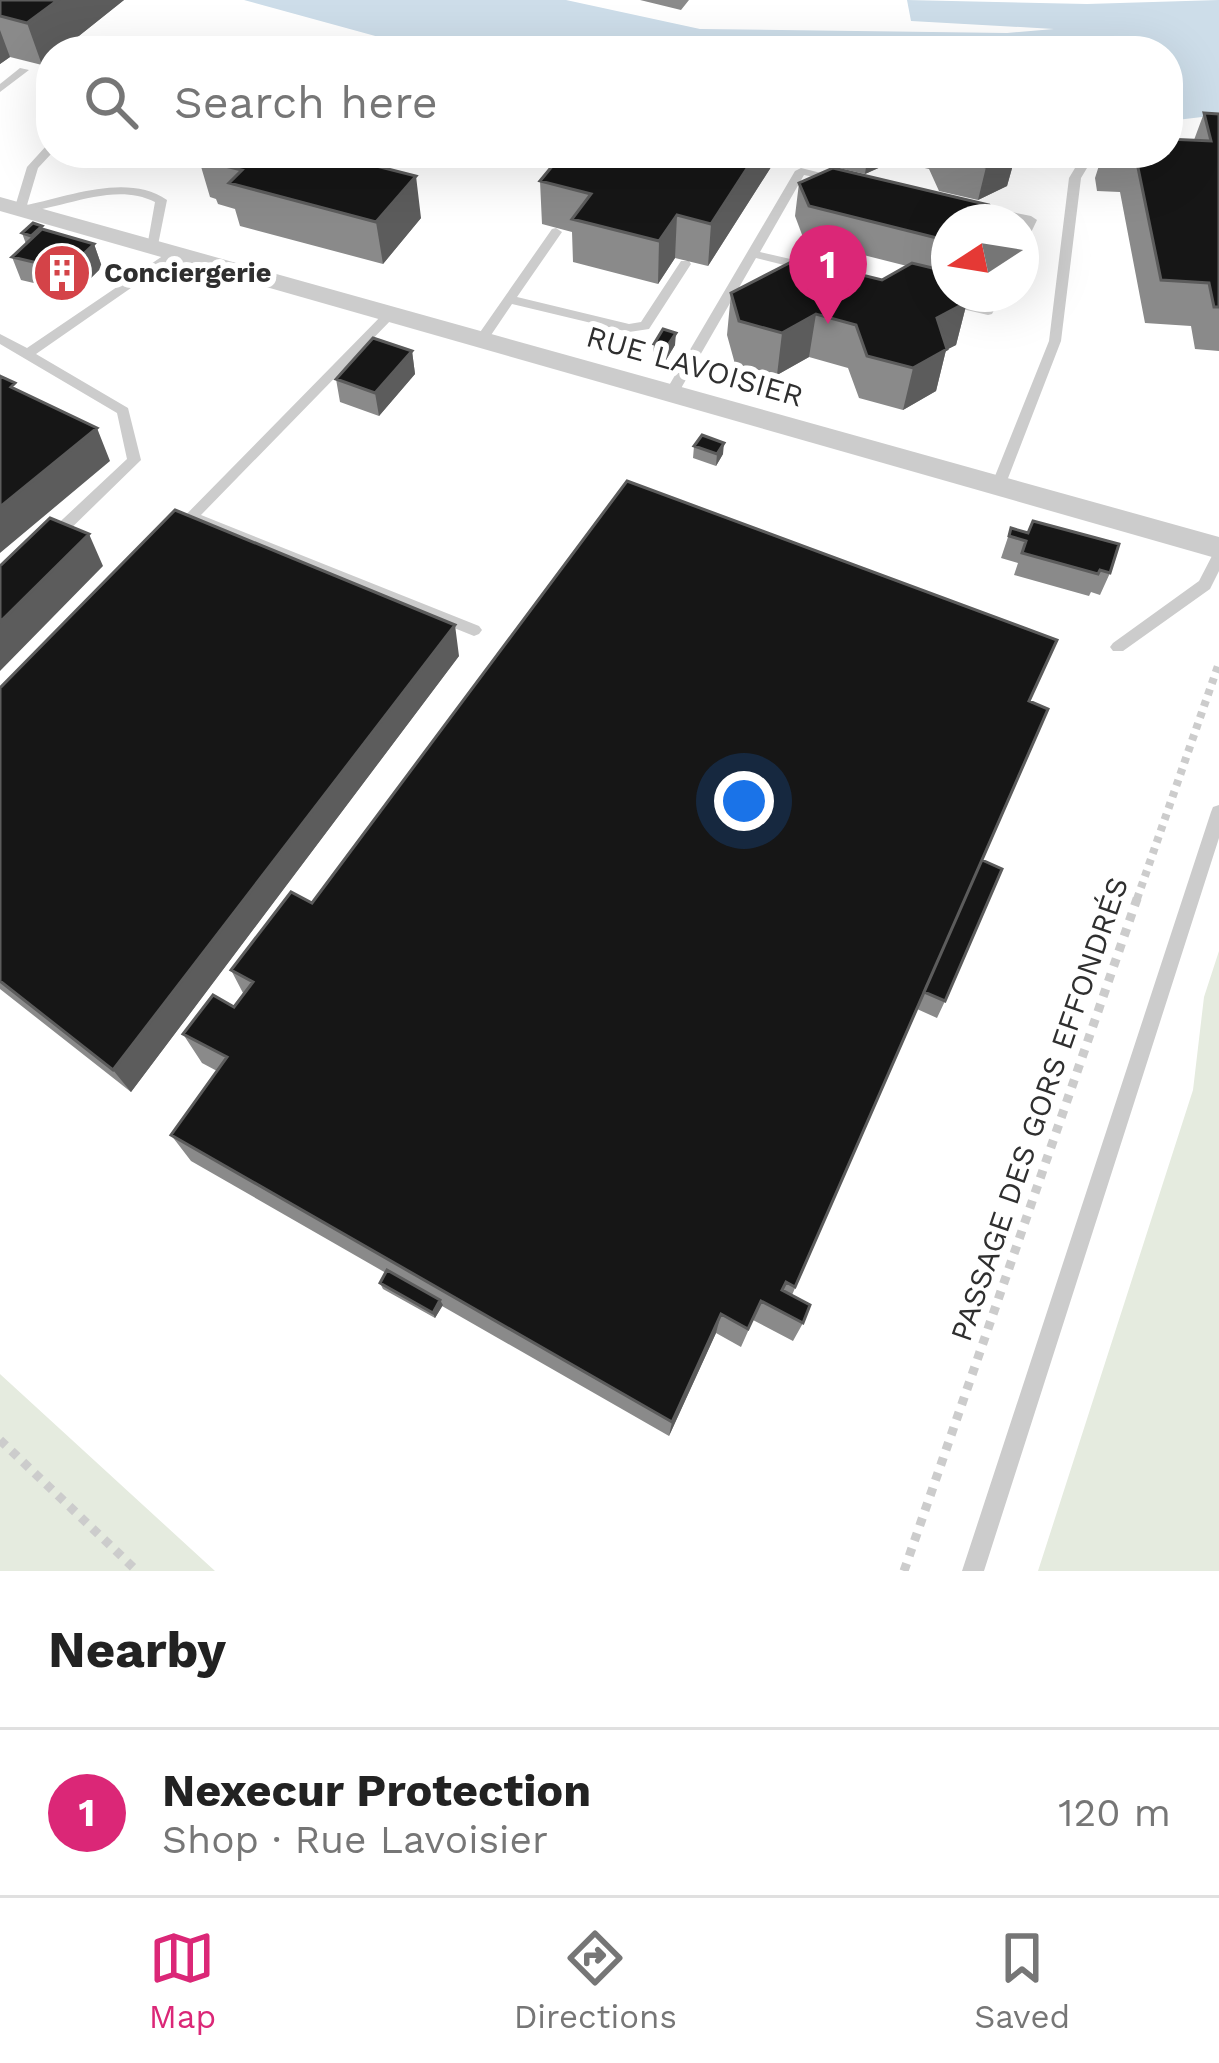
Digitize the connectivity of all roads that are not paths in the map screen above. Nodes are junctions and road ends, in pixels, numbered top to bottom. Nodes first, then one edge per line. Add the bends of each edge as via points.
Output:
1 (24, 70) dead end
2 (0, 89) edge
3 (36, 164) edge
4 (1081, 168) edge
5 (844, 180) edge
6 (10, 207) edge
7 (556, 232) dead end
8 (163, 250) junction
9 (752, 254) junction
10 (685, 264) dead end
11 (814, 269) edge
12 (922, 296) edge
13 (509, 298) junction
14 (931, 298) edge
15 (391, 313) junction
16 (0, 338) edge
17 (482, 338) junction
18 (30, 352) junction
19 (670, 394) junction
20 (998, 486) junction
21 (192, 517) junction
22 (160, 549) edge
23 (1219, 552) edge
24 (33, 555) edge
25 (474, 630) dead end
26 (1118, 647) dead end
27 (1219, 812) edge
28 (973, 1571) edge

1 - 2 lane
3 - 6 lane
4 - 20 lane via 1054,341
5 - 9 lane via 801,171
6 - 8 street, RUE LAVOISIER
6 - 8 lane via 153,194 161,200
7 - 13 lane
8 - 15 street, RUE LAVOISIER
8 - 18 lane
9 - 11 lane
9 - 19 lane
10 - 13 lane via 645,326
12 - 14 lane
13 - 17 lane
15 - 17 street, RUE LAVOISIER
15 - 21 lane
16 - 18 lane
17 - 19 street, RUE LAVOISIER
18 - 24 lane via 123,411 134,460
19 - 20 street, RUE LAVOISIER
20 - 23 street, RUE LAVOISIER
21 - 22 lane
21 - 25 lane
23 - 26 lane via 1205,585
27 - 28 lane

